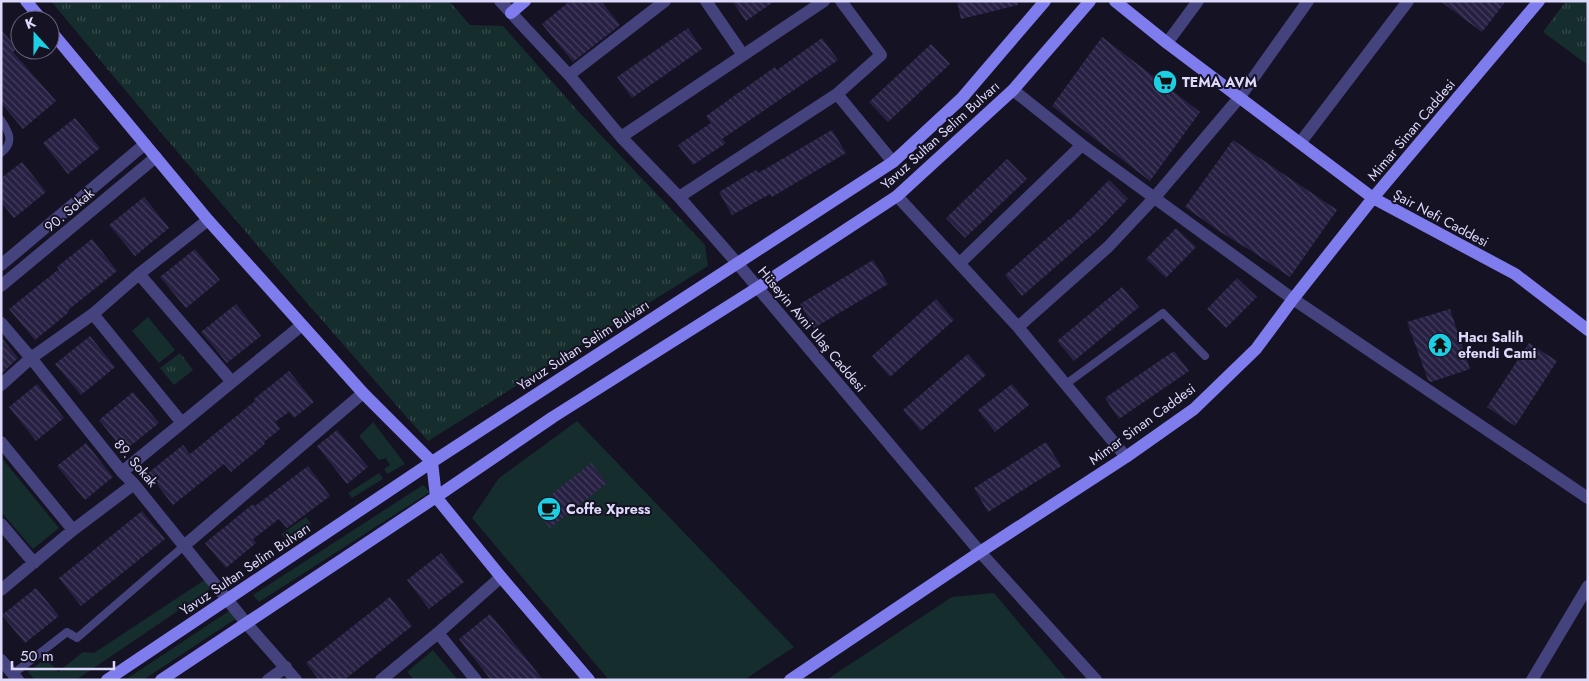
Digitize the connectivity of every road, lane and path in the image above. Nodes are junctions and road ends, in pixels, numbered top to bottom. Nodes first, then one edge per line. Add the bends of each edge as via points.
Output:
1 (500, 1) edge
2 (525, 1) edge
3 (666, 1) edge
4 (706, 1) edge
5 (824, 1) edge
6 (841, 1) edge
7 (1045, 1) edge
8 (1090, 1) edge
9 (1115, 1) edge
10 (1198, 1) edge
11 (1308, 1) edge
12 (1408, 1) edge
13 (1539, 1) edge
14 (511, 12) junction
15 (60, 42) edge
16 (1167, 43) junction
17 (743, 55) junction
18 (569, 75) junction
19 (1013, 90) junction
20 (837, 94) junction
21 (1239, 98) junction
22 (1, 120) edge
23 (621, 137) junction
24 (1300, 143) junction
25 (145, 144) junction
26 (1082, 145) junction
27 (1, 153) edge
28 (156, 157) junction
29 (894, 162) junction
30 (897, 196) junction
31 (679, 197) junction
32 (1154, 197) junction
33 (1373, 198) junction
34 (208, 220) junction
35 (737, 263) junction
36 (960, 264) junction
37 (1, 265) edge
38 (139, 274) junction
39 (1, 286) edge
40 (758, 288) junction
41 (1293, 299) junction
42 (92, 314) junction
43 (1, 323) edge
44 (302, 325) junction
45 (1018, 327) junction
46 (1588, 330) edge
47 (1205, 356) dead end
48 (31, 358) junction
49 (232, 382) junction
50 (1066, 384) junction
51 (1, 385) edge
52 (363, 393) junction
53 (182, 423) junction
54 (1, 442) edge
55 (1126, 457) junction
56 (432, 462) junction
57 (122, 472) junction
58 (134, 484) junction
59 (436, 497) junction
60 (1588, 498) edge
61 (1, 524) edge
62 (73, 530) junction
63 (185, 545) junction
64 (980, 552) junction
65 (34, 563) junction
66 (501, 577) junction
67 (1588, 586) edge
68 (1, 590) edge
69 (228, 599) junction
70 (247, 624) junction
71 (438, 633) junction
72 (1, 660) edge
73 (286, 667) junction
74 (397, 675) edge
75 (16, 677) edge
76 (107, 680) edge
77 (162, 680) edge
78 (268, 680) edge
79 (296, 680) edge
80 (381, 680) edge
81 (476, 680) edge
82 (589, 680) edge
83 (790, 680) edge
84 (1096, 680) edge
85 (1532, 680) edge

1 - 14 street, Hüseyin Avni Ulaş Caddesi
2 - 14 main road
3 - 18 street
4 - 17 street
5 - 17 street
6 - 20 street via 881,55
7 - 29 main road, Yavuz Sultan Selim Bulvarı via 962,98
8 - 19 main road, Yavuz Sultan Selim Bulvarı
9 - 16 main road, Şair Nefi Caddesi
10 - 16 street
11 - 21 street
12 - 24 street
13 - 33 main road, Mimar Sinan Caddesi
14 - 18 street, Hüseyin Avni Ulaş Caddesi
15 - 25 main road
16 - 21 main road, Şair Nefi Caddesi
17 - 23 street
18 - 23 street, Hüseyin Avni Ulaş Caddesi
19 - 26 street
19 - 30 main road, Yavuz Sultan Selim Bulvarı
20 - 29 street
20 - 31 street
21 - 24 main road, Şair Nefi Caddesi
21 - 32 street
22 - 27 lane via 9,132 10,141
23 - 31 street, Hüseyin Avni Ulaş Caddesi
24 - 33 main road, Şair Nefi Caddesi
25 - 28 main road
25 - 37 street, 90. Sokak
26 - 32 street
26 - 36 street
28 - 34 main road
28 - 39 street, 90. Sokak
29 - 35 main road, Yavuz Sultan Selim Bulvarı
30 - 36 street
30 - 40 main road, Yavuz Sultan Selim Bulvarı
31 - 35 street, Hüseyin Avni Ulaş Caddesi
32 - 41 street
32 - 45 street via 1108,247
33 - 41 main road, Mimar Sinan Caddesi
33 - 46 main road, Şair Nefi Caddesi via 1515,274
34 - 38 street
34 - 44 main road
35 - 40 street, Hüseyin Avni Ulaş Caddesi
35 - 56 main road, Yavuz Sultan Selim Bulvarı
36 - 45 street
38 - 42 street
38 - 49 street
40 - 59 main road, Yavuz Sultan Selim Bulvarı via 553,417
40 - 64 street, Hüseyin Avni Ulaş Caddesi
41 - 55 main road, Mimar Sinan Caddesi via 1256,349 1201,402
41 - 60 street
42 - 48 street
42 - 53 street
43 - 48 street, 89. Sokak
44 - 49 street
44 - 52 main road
45 - 50 street
47 - 50 lane via 1163,313
48 - 51 street
48 - 57 street, 89. Sokak
49 - 53 street
50 - 55 street
52 - 56 main road
52 - 63 street
53 - 57 street
54 - 62 street
55 - 64 main road, Mimar Sinan Caddesi
56 - 59 main road
56 - 69 main road, Yavuz Sultan Selim Bulvarı
57 - 58 street, 89. Sokak
58 - 62 street
58 - 63 street, 89. Sokak
59 - 66 main road
59 - 70 main road, Yavuz Sultan Selim Bulvarı
61 - 65 street
62 - 65 street
63 - 69 street, 89. Sokak
63 - 75 lane via 77,638 67,632
64 - 83 main road, Mimar Sinan Caddesi
64 - 84 street, Hüseyin Avni Ulaş Caddesi
65 - 68 street
66 - 71 street
66 - 82 main road
67 - 85 street
69 - 70 street, 89. Sokak
69 - 76 main road, Yavuz Sultan Selim Bulvarı
70 - 73 street, 89. Sokak
70 - 77 main road, Yavuz Sultan Selim Bulvarı
71 - 74 street
71 - 81 street
72 - 75 street
73 - 78 street
73 - 79 street, 89. Sokak
74 - 80 street

